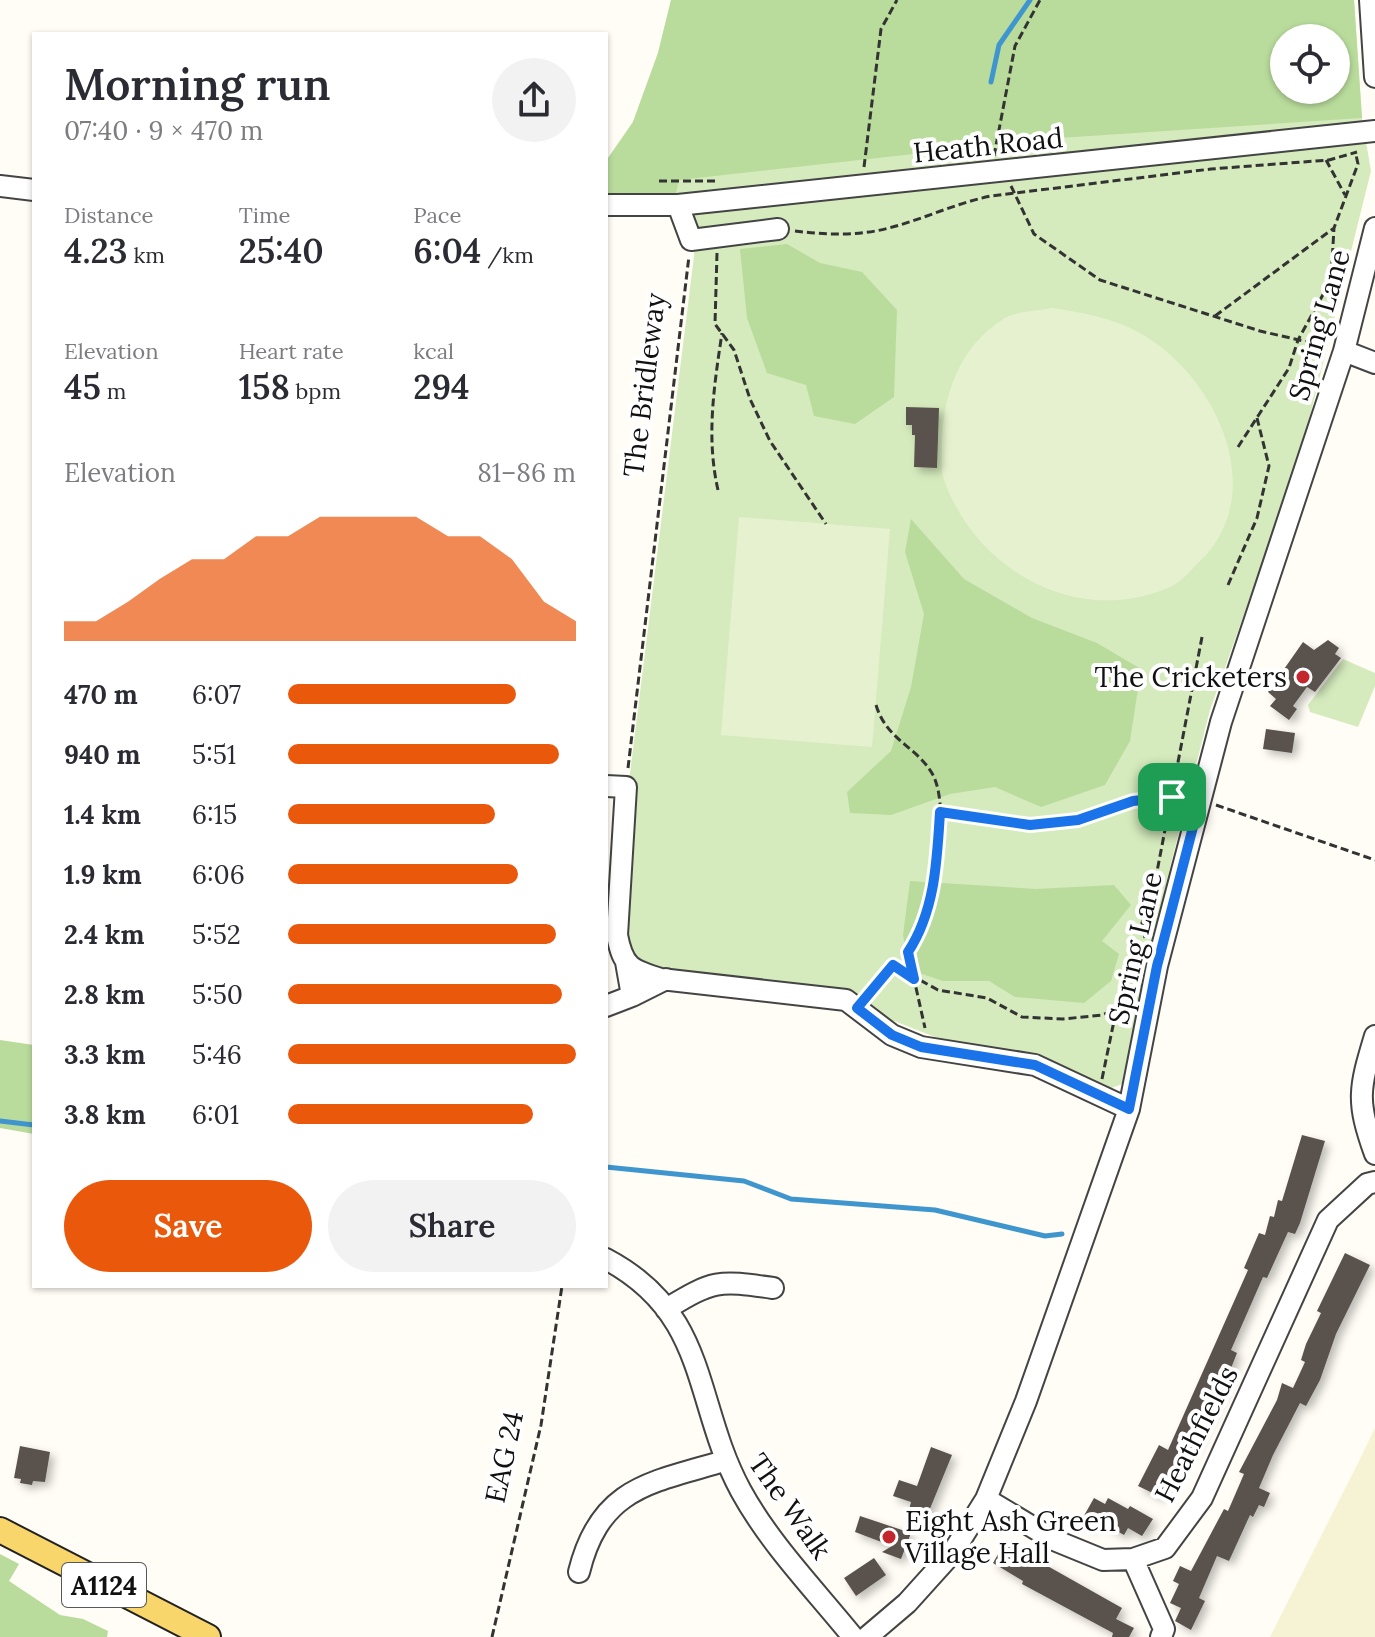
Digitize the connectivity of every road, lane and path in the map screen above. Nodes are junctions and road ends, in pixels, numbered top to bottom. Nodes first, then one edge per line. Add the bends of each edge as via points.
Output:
1 (897, 0) edge
2 (1040, 0) edge
3 (1370, 0) edge
4 (1375, 77) edge
5 (1368, 132) edge
6 (1356, 155) junction
7 (1326, 160) junction
8 (998, 172) junction
9 (0, 186) edge
10 (863, 187) junction
11 (32, 190) edge
12 (1014, 192) junction
13 (1346, 196) junction
14 (608, 205) edge
15 (678, 205) junction
16 (1334, 228) junction
17 (778, 229) joint
18 (713, 237) junction
19 (1374, 237) edge
20 (691, 240) junction
21 (1215, 316) junction
22 (722, 333) junction
23 (1298, 340) junction
24 (1344, 351) junction
25 (1375, 363) edge
26 (1257, 418) junction
27 (1238, 447) dead end
28 (718, 490) dead end
29 (826, 524) dead end
30 (1228, 585) dead end
31 (1202, 637) dead end
32 (876, 705) dead end
33 (616, 786) edge
34 (1172, 797) junction
35 (1200, 800) junction
36 (940, 812) junction
37 (1375, 860) edge
38 (1147, 948) dead end
39 (624, 958) junction
40 (666, 979) junction
41 (914, 979) junction
42 (1136, 983) dead end
43 (632, 996) junction
44 (608, 1006) edge
45 (1122, 1007) junction
46 (857, 1008) junction
47 (1375, 1036) edge
48 (921, 1047) junction
49 (1100, 1096) junction
50 (1129, 1109) junction
51 (1375, 1154) edge
52 (1375, 1182) edge
53 (608, 1260) edge
54 (562, 1288) edge
55 (773, 1288) dead end
56 (666, 1309) junction
57 (724, 1461) junction
58 (986, 1499) junction
59 (0, 1530) edge
60 (1133, 1559) junction
61 (579, 1572) dead end
62 (208, 1637) edge
63 (492, 1637) edge
64 (853, 1637) edge
65 (867, 1637) edge
66 (1161, 1637) edge

1 - 10 path via 881,29
2 - 8 path via 1015,46 995,138
3 - 4 street
5 - 6 path
5 - 8 street, Heath Road
6 - 7 path
6 - 13 path via 1358,164
7 - 12 path
7 - 13 path
8 - 10 street, Heath Road
8 - 12 path
9 - 11 street
10 - 15 street, Heath Road
12 - 17 path via 958,202 888,228 825,235
12 - 21 path via 1034,234 1100,280
13 - 16 path
14 - 15 street, Heath Road
15 - 20 street
16 - 21 path
16 - 23 path via 1331,280
17 - 18 street
18 - 20 street
18 - 22 path via 715,324
19 - 24 street, Spring Lane
20 - 33 path, The Bridleway via 638,682
21 - 23 path
22 - 28 path via 710,424
22 - 29 path via 734,350 770,441
23 - 24 path
23 - 26 path via 1289,368
24 - 25 street
24 - 35 street, Spring Lane via 1225,707
26 - 27 path
26 - 30 path via 1269,466 1257,518
31 - 34 path
32 - 36 path via 882,726 933,775
33 - 39 street via 617,935
34 - 35 path
34 - 36 path via 1133,801 1078,820 1030,825
34 - 38 path via 1142,923
35 - 37 path
35 - 50 street, Spring Lane via 1157,966
36 - 41 path via 924,929 908,952
39 - 40 street via 634,971
39 - 43 street
40 - 43 street
40 - 46 street via 846,1000
41 - 45 path via 938,990 987,998 1022,1017 1089,1016
41 - 46 path via 893,965
41 - 48 path via 925,1029
42 - 45 path
43 - 44 street
45 - 49 path via 1104,1059
46 - 48 street via 892,1035
47 - 51 street via 1360,1086 1364,1123
48 - 49 street via 1035,1065
49 - 50 street
50 - 58 street, Spring Lane
52 - 60 street, Heathfields via 1328,1220 1202,1498 1165,1548
53 - 56 street, The Walk
54 - 63 path, EAG 24 via 541,1425
55 - 56 street via 706,1285
56 - 57 street, The Walk via 686,1335
57 - 61 street via 641,1486 613,1505 587,1538
57 - 64 street, The Walk via 782,1550
58 - 60 street, Heathfields via 1054,1540 1103,1560
58 - 65 street, Spring Lane via 953,1552
59 - 62 main road, A1124
60 - 66 street via 1164,1629

